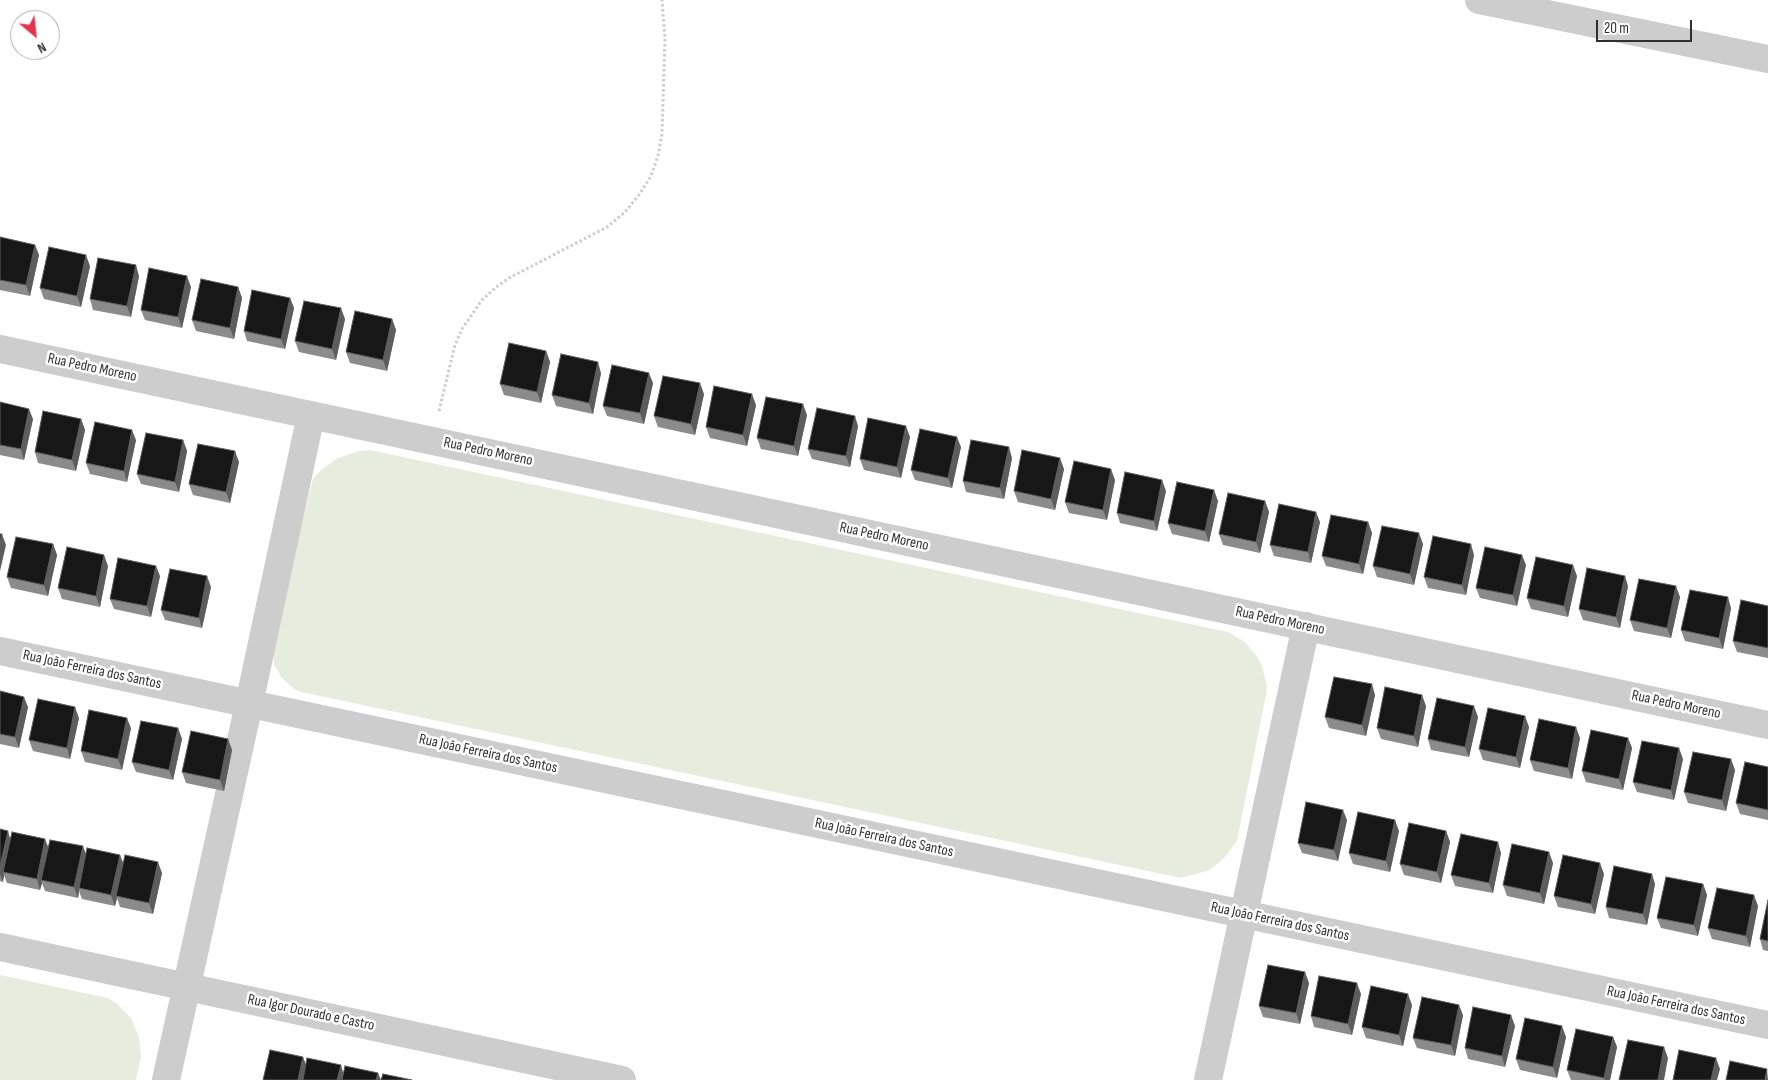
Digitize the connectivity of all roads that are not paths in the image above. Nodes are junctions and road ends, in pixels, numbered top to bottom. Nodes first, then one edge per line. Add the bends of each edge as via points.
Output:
1 (1480, 0) edge
2 (1768, 59) edge
3 (0, 349) edge
4 (311, 415) junction
5 (1306, 626) junction
6 (0, 651) edge
7 (249, 704) junction
8 (1768, 725) edge
9 (1244, 914) junction
10 (0, 947) edge
11 (187, 987) junction
12 (1768, 1025) edge
13 (166, 1080) edge
14 (622, 1080) edge
15 (1208, 1080) edge

1 - 2 street
3 - 4 street, Rua Pedro Moreno
4 - 5 street, Rua Pedro Moreno
4 - 7 street
5 - 8 street, Rua Pedro Moreno
5 - 9 street
6 - 7 street, Rua João Ferreira dos Santos
7 - 9 street, Rua João Ferreira dos Santos
7 - 11 street
9 - 12 street, Rua João Ferreira dos Santos
9 - 15 street
10 - 11 street, Rua Igor Dourado e Castro
11 - 13 street
11 - 14 street, Rua Igor Dourado e Castro

